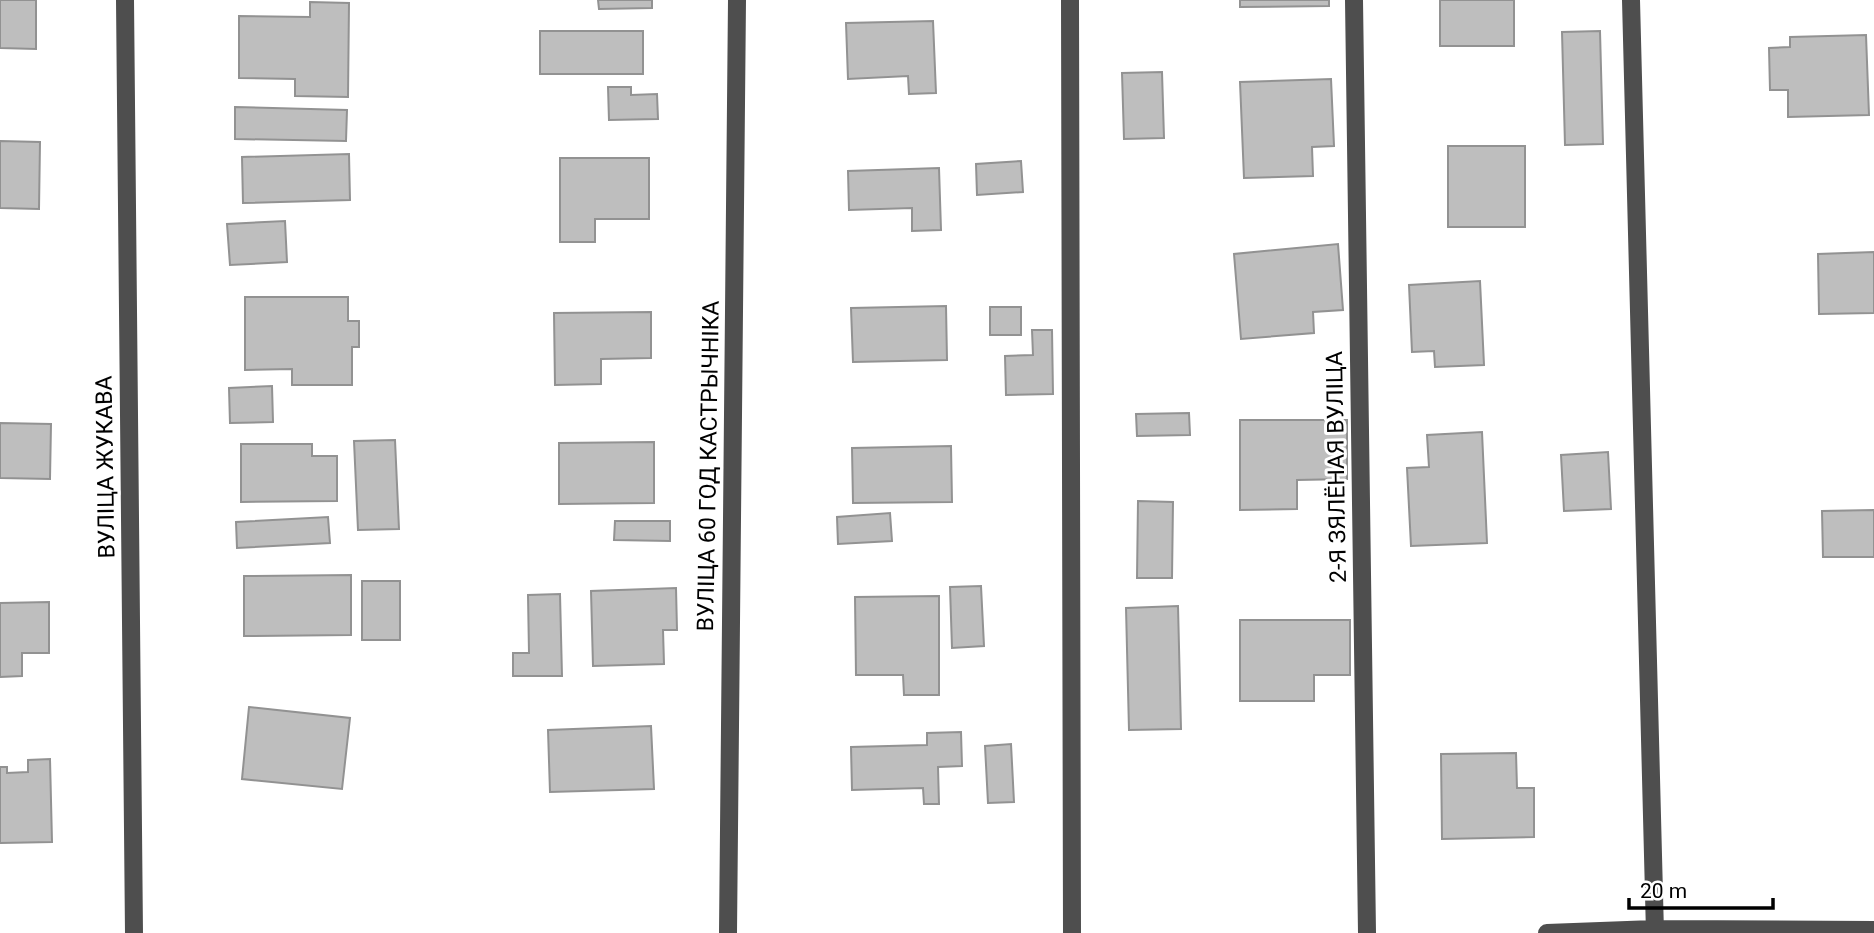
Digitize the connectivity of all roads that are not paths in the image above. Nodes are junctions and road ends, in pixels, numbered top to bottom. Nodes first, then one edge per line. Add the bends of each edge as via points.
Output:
1 (125, 0) edge
2 (737, 0) edge
3 (1070, 0) edge
4 (1354, 0) edge
5 (1631, 0) edge
6 (1874, 930) edge
7 (1654, 931) edge
8 (134, 933) edge
9 (728, 933) edge
10 (1072, 933) edge
11 (1367, 933) edge
12 (1547, 933) edge

1 - 8 street, ВУЛІЦА ЖУКАВА
2 - 9 street, ВУЛІЦА 60 ГОД КАСТРЫЧНІКА
3 - 10 street
4 - 11 street, 2-Я ЗЯЛЁНАЯ ВУЛІЦА
5 - 7 street
6 - 7 street
7 - 12 street

